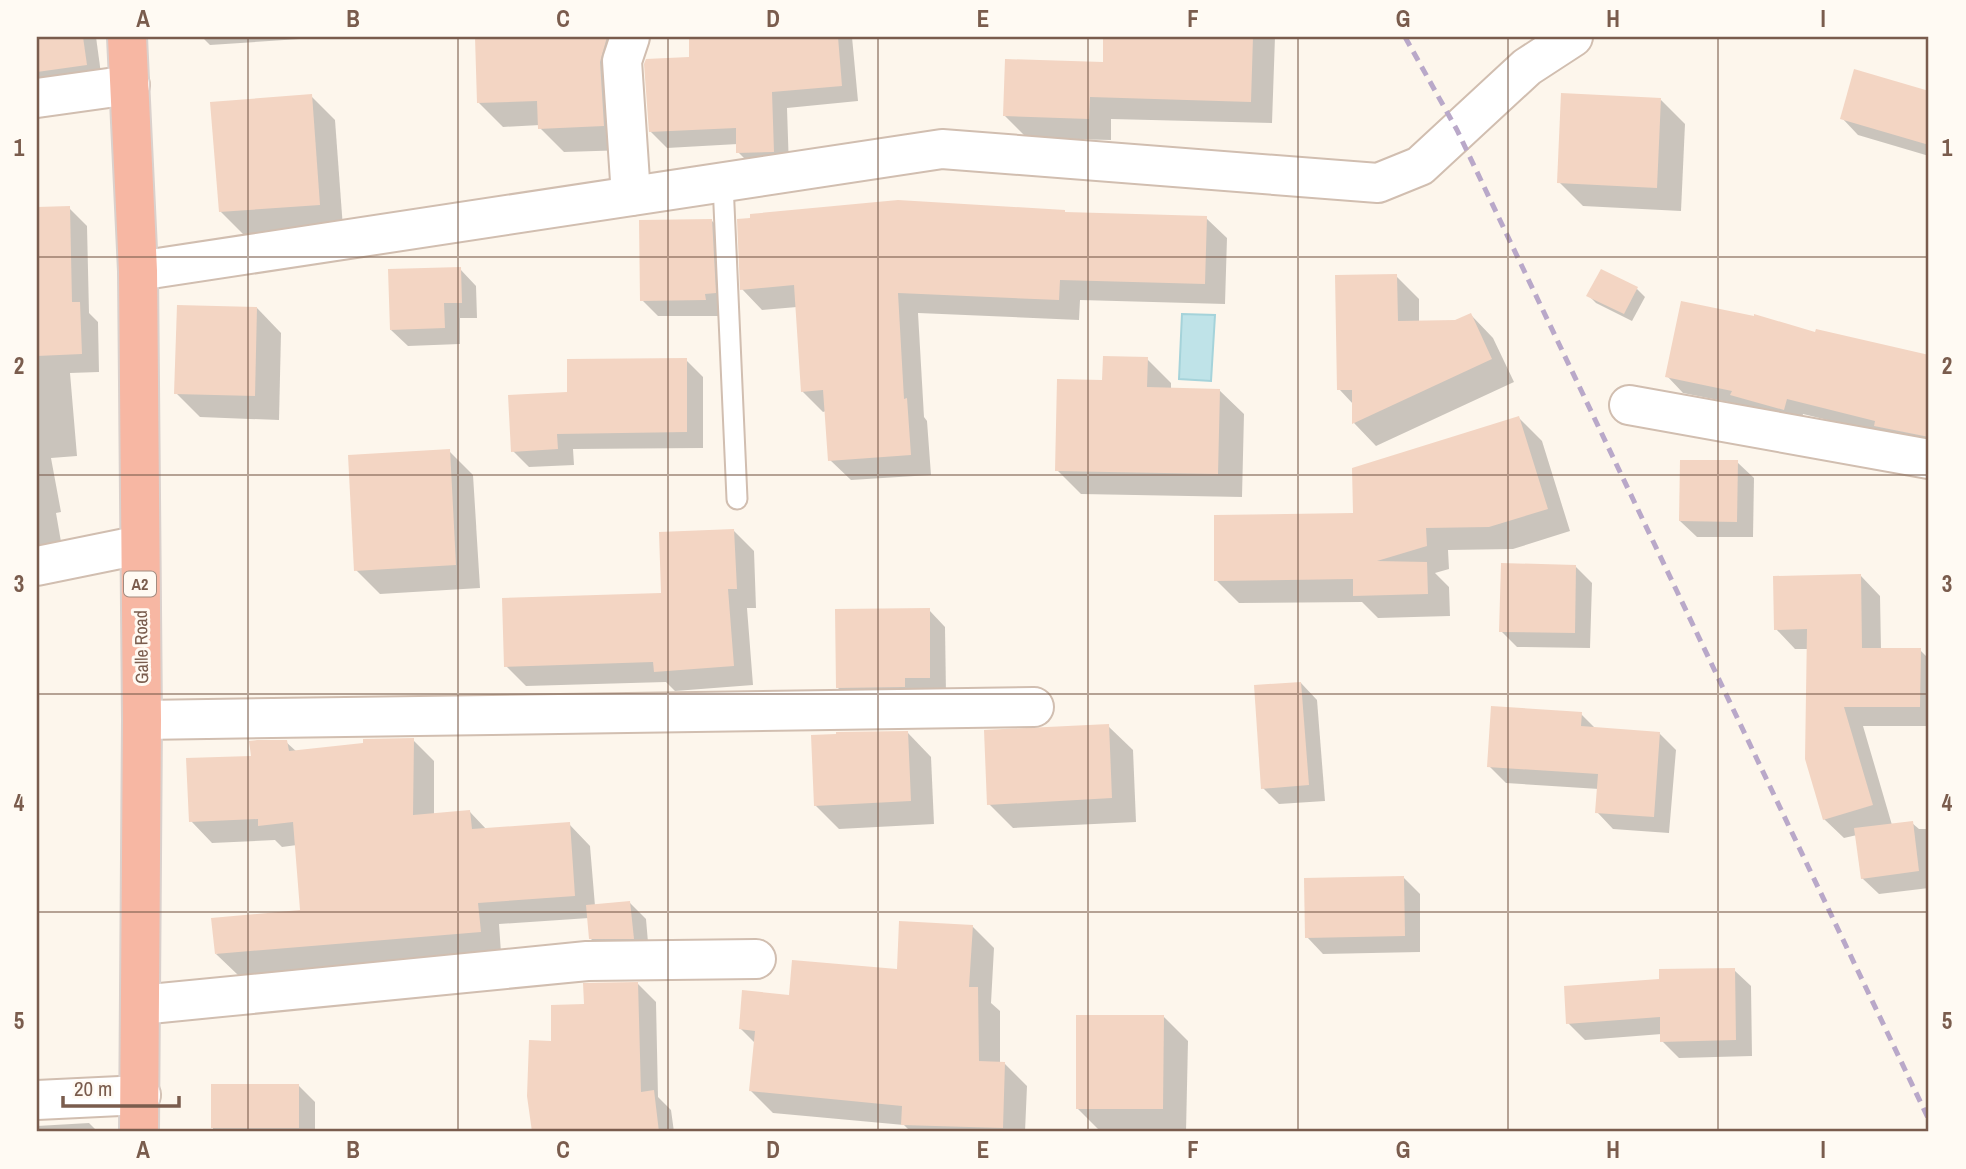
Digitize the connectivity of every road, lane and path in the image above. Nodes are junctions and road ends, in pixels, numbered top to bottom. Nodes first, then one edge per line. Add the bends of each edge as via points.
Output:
1 (127, 37) edge
2 (630, 37) edge
3 (1573, 37) edge
4 (130, 85) junction
5 (37, 98) edge
6 (723, 183) junction
7 (631, 196) junction
8 (138, 271) junction
9 (1629, 405) dead end
10 (1929, 459) edge
11 (737, 499) dead end
12 (139, 545) junction
13 (37, 566) edge
14 (1034, 707) dead end
15 (142, 720) junction
16 (756, 959) dead end
17 (140, 1005) junction
18 (141, 1095) junction
19 (37, 1100) edge
20 (139, 1132) edge

1 - 4 highway, Galle Road / A2
2 - 7 street via 622,61
3 - 6 street via 1527,67 1420,166 1378,183 942,149
4 - 5 street
4 - 8 highway, Galle Road / A2
6 - 7 street
6 - 11 lane
7 - 8 street
8 - 12 highway, Galle Road / A2
9 - 10 street
12 - 13 street
12 - 15 highway, Galle Road / A2
14 - 15 street
15 - 17 highway, Galle Road / A2
16 - 17 street via 587,961
17 - 18 highway, Galle Road / A2
18 - 19 street
18 - 20 highway, Galle Road / A2

